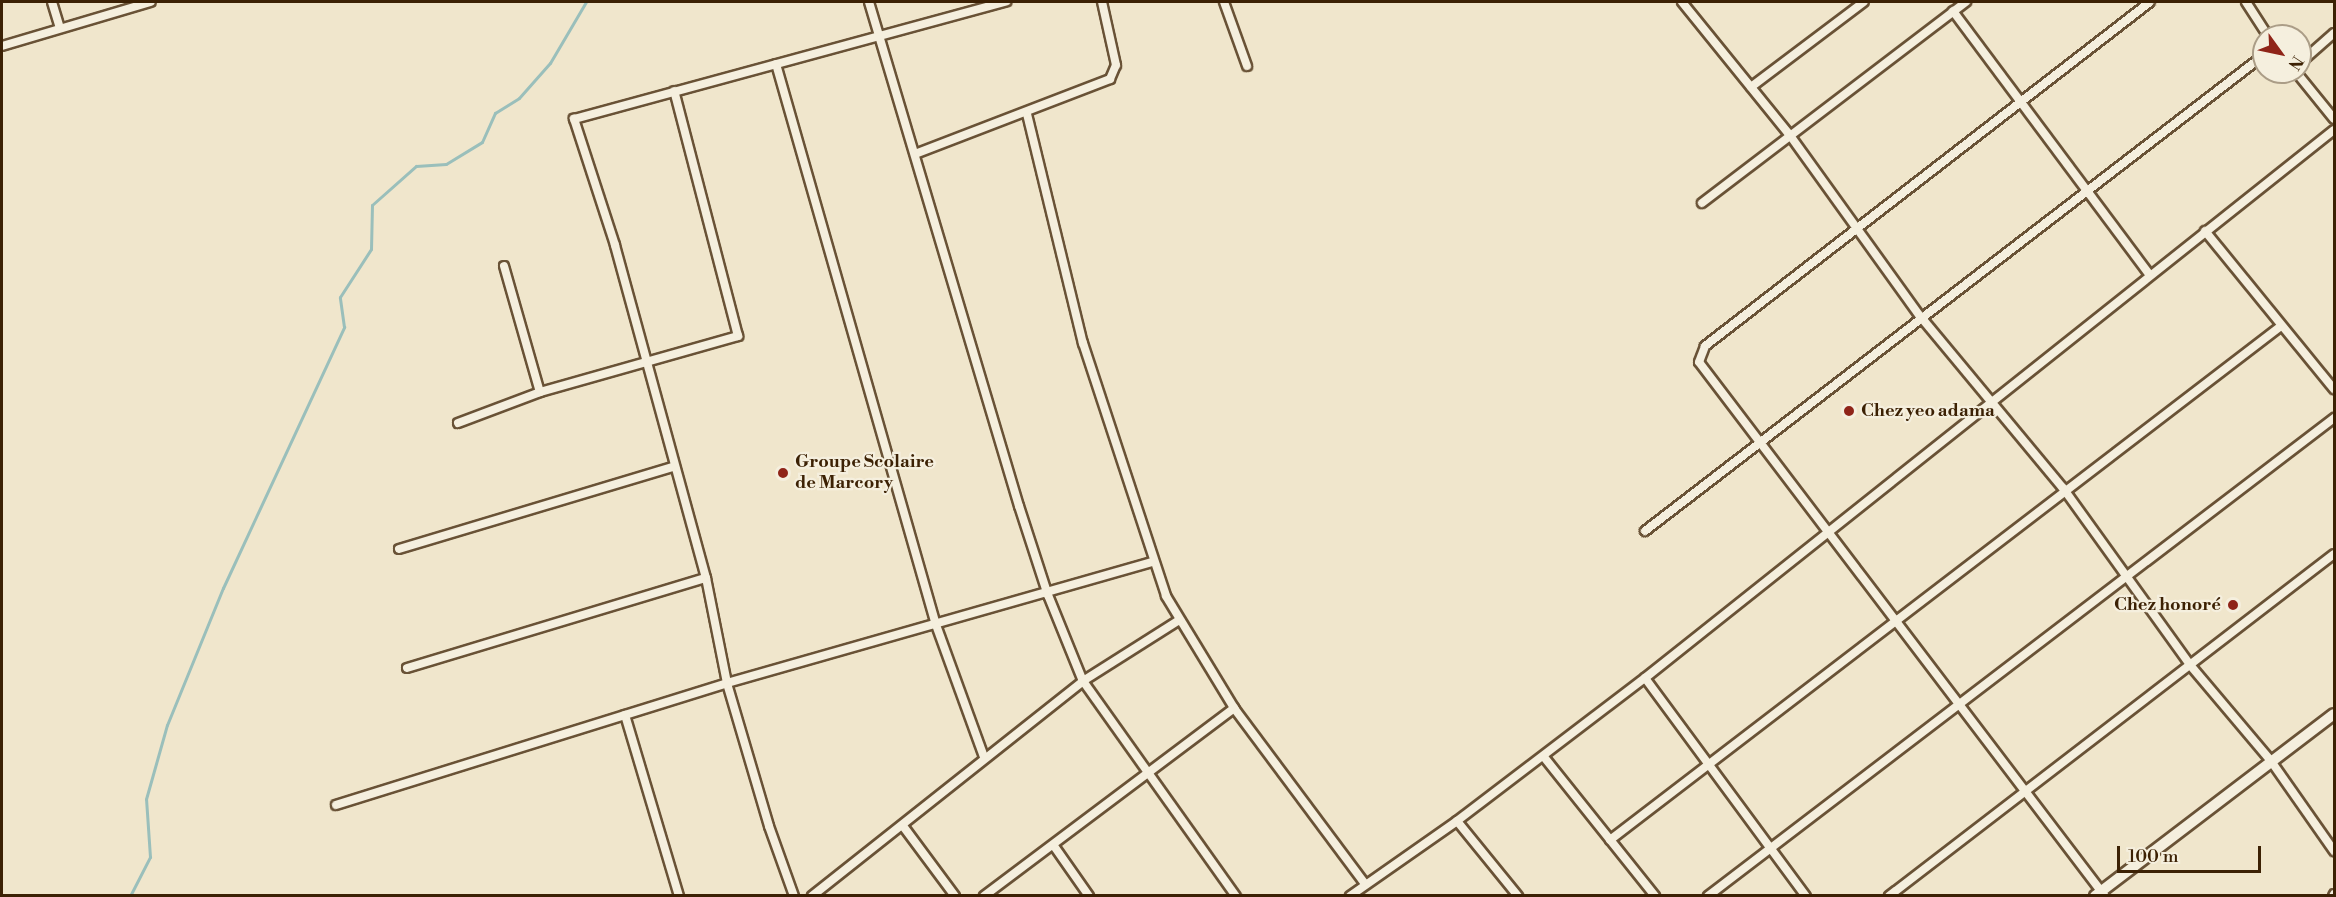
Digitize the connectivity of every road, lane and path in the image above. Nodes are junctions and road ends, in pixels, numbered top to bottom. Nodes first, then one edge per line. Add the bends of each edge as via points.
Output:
1 (52, 2) edge
2 (151, 2) edge
3 (869, 2) edge
4 (1006, 2) edge
5 (1102, 2) edge
6 (1224, 2) edge
7 (1682, 2) edge
8 (1864, 2) edge
9 (1966, 2) edge
10 (2150, 2) edge
11 (2246, 2) edge
12 (992, 4) edge
13 (1953, 11) junction
14 (2260, 24) edge
15 (60, 28) junction
16 (2334, 33) edge
17 (879, 37) junction
18 (2, 46) edge
19 (2312, 52) edge
20 (776, 64) junction
21 (2252, 64) edge
22 (1247, 66) dead end
23 (2306, 84) edge
24 (1751, 87) junction
25 (674, 91) junction
26 (2018, 103) junction
27 (1027, 114) junction
28 (2334, 119) edge
29 (2334, 130) edge
30 (1789, 134) junction
31 (915, 154) junction
32 (2087, 192) junction
33 (1702, 203) dead end
34 (1857, 228) junction
35 (2205, 231) junction
36 (504, 266) dead end
37 (2150, 274) junction
38 (1920, 316) junction
39 (2281, 326) junction
40 (646, 364) junction
41 (2334, 389) edge
42 (540, 392) junction
43 (1991, 399) junction
44 (2334, 418) edge
45 (458, 423) dead end
46 (1760, 442) junction
47 (673, 467) junction
48 (2063, 488) junction
49 (1645, 531) dead end
50 (1826, 531) junction
51 (399, 549) dead end
52 (2334, 555) edge
53 (1152, 562) junction
54 (706, 578) junction
55 (2127, 579) junction
56 (1048, 595) junction
57 (1179, 620) junction
58 (1896, 621) junction
59 (936, 625) junction
60 (2190, 665) junction
61 (408, 668) dead end
62 (1645, 678) junction
63 (1083, 681) junction
64 (727, 683) junction
65 (1234, 708) junction
66 (1960, 708) junction
67 (2334, 714) edge
68 (625, 715) junction
69 (984, 757) junction
70 (1544, 757) junction
71 (2271, 761) junction
72 (1708, 764) junction
73 (1151, 773) junction
74 (2024, 791) junction
75 (336, 805) dead end
76 (1457, 821) junction
77 (903, 826) junction
78 (1610, 840) junction
79 (1054, 846) junction
80 (1769, 847) junction
81 (2334, 851) edge
82 (1365, 884) junction
83 (2100, 894) edge
84 (679, 896) edge
85 (795, 896) edge
86 (812, 896) edge
87 (955, 896) edge
88 (984, 896) edge
89 (1089, 896) edge
90 (1236, 896) edge
91 (1350, 896) edge
92 (1518, 896) edge
93 (1655, 896) edge
94 (1708, 896) edge
95 (1806, 896) edge
96 (1889, 896) edge

1 - 15 street
2 - 15 street
3 - 17 street
4 - 12 street
5 - 27 street via 1116,65 1110,79
6 - 22 street
7 - 24 street
8 - 24 street
9 - 13 street
10 - 26 street
11 - 14 street
12 - 17 street
13 - 26 street
13 - 30 street
15 - 18 street
16 - 19 street
17 - 20 street
17 - 31 street
20 - 25 street
20 - 59 street
21 - 32 street
23 - 28 street
24 - 30 street
25 - 40 street via 738,336
25 - 40 street via 574,119
26 - 32 street
26 - 34 street
27 - 31 street
27 - 53 street via 1083,343
29 - 35 street
30 - 33 street
30 - 34 street
31 - 56 street
32 - 37 street
32 - 38 street
34 - 38 street
34 - 46 street via 1700,354 1699,362
35 - 37 street
35 - 39 street
36 - 42 street
37 - 43 street
38 - 43 street
38 - 46 street
39 - 41 street
39 - 48 street
40 - 42 street
40 - 47 street
42 - 45 street
43 - 48 street
43 - 50 street
44 - 55 street
46 - 49 street
46 - 50 street
47 - 51 street
47 - 54 street
48 - 55 street
48 - 58 street
50 - 58 street
50 - 62 street
52 - 60 street
53 - 56 street
53 - 57 street
54 - 61 street
54 - 64 street
55 - 60 street
55 - 66 street
56 - 59 street
56 - 63 street
57 - 63 street
57 - 65 street
58 - 66 street
58 - 72 street
59 - 64 street
59 - 69 street
60 - 71 street
60 - 74 street
62 - 70 street
62 - 72 street
63 - 69 street
63 - 73 street
64 - 68 street
64 - 85 street via 769,826
65 - 73 street
65 - 82 street
66 - 74 street
66 - 80 street
67 - 71 street
68 - 75 street
68 - 84 street
69 - 77 street
70 - 76 street
70 - 78 street
71 - 81 street
71 - 83 street
72 - 78 street
72 - 80 street
73 - 79 street
73 - 90 street
74 - 83 street
74 - 96 street
76 - 82 street
76 - 92 street
77 - 86 street
77 - 87 street
78 - 93 street
79 - 88 street
79 - 89 street
80 - 94 street
80 - 95 street
82 - 91 street

